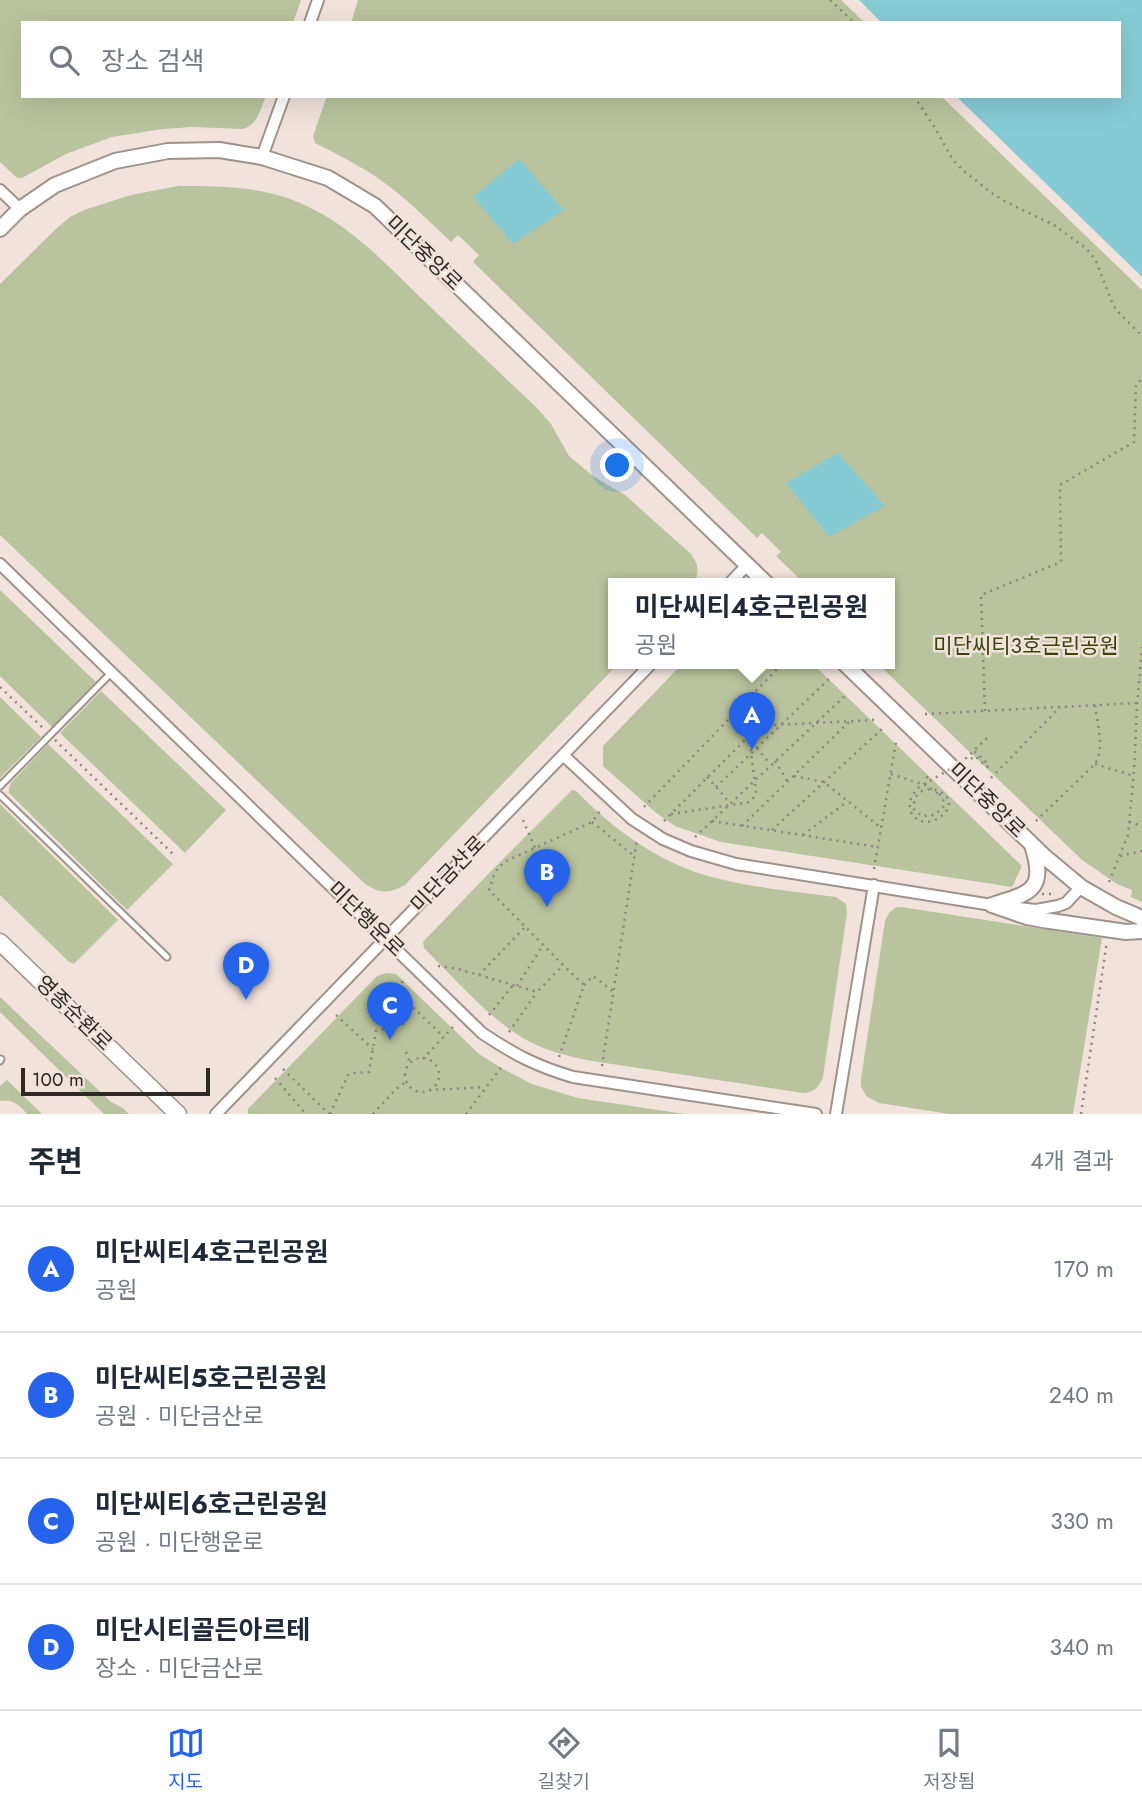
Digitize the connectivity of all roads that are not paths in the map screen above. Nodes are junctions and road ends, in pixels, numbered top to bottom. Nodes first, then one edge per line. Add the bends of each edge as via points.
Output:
1 (318, 0) edge
2 (311, 21) edge
3 (283, 98) edge
4 (262, 158) junction
5 (0, 190) edge
6 (20, 209) junction
7 (0, 229) edge
8 (0, 564) edge
9 (748, 564) junction
10 (735, 578) edge
11 (761, 578) edge
12 (646, 669) edge
13 (850, 669) edge
14 (112, 672) junction
15 (563, 755) junction
16 (0, 786) edge
17 (0, 794) edge
18 (1032, 844) junction
19 (874, 885) junction
20 (1081, 887) junction
21 (992, 905) junction
22 (1142, 918) edge
23 (1142, 931) edge
24 (386, 938) junction
25 (0, 943) edge
26 (167, 957) dead end
27 (178, 1114) edge
28 (216, 1114) edge
29 (816, 1114) edge
30 (836, 1114) edge

1 - 2 street
3 - 4 street
4 - 6 street, 미단중앙로 via 219,150 168,151 115,161 55,185
4 - 9 street, 미단중앙로 via 328,178 375,206
5 - 6 street
6 - 7 street, 미단중앙로
8 - 14 street, 미단행운로
9 - 10 street
9 - 11 street, 미단중앙로
12 - 15 street, 미단금산로
13 - 18 street, 미단중앙로
14 - 16 lane
14 - 24 street, 미단행운로
15 - 19 street via 632,819 681,847 736,864
15 - 24 street, 미단금산로
17 - 26 lane
18 - 20 street, 미단중앙로
18 - 21 street via 1038,874 1035,885 1024,895
19 - 21 street
19 - 30 street
20 - 21 street via 1066,902 1047,909
20 - 22 street, 미단중앙로
21 - 23 street via 1043,920
24 - 28 street, 미단금산로
24 - 29 street, 미단행운로 via 482,1032 543,1068 595,1081
25 - 27 main road, 영종순환로

